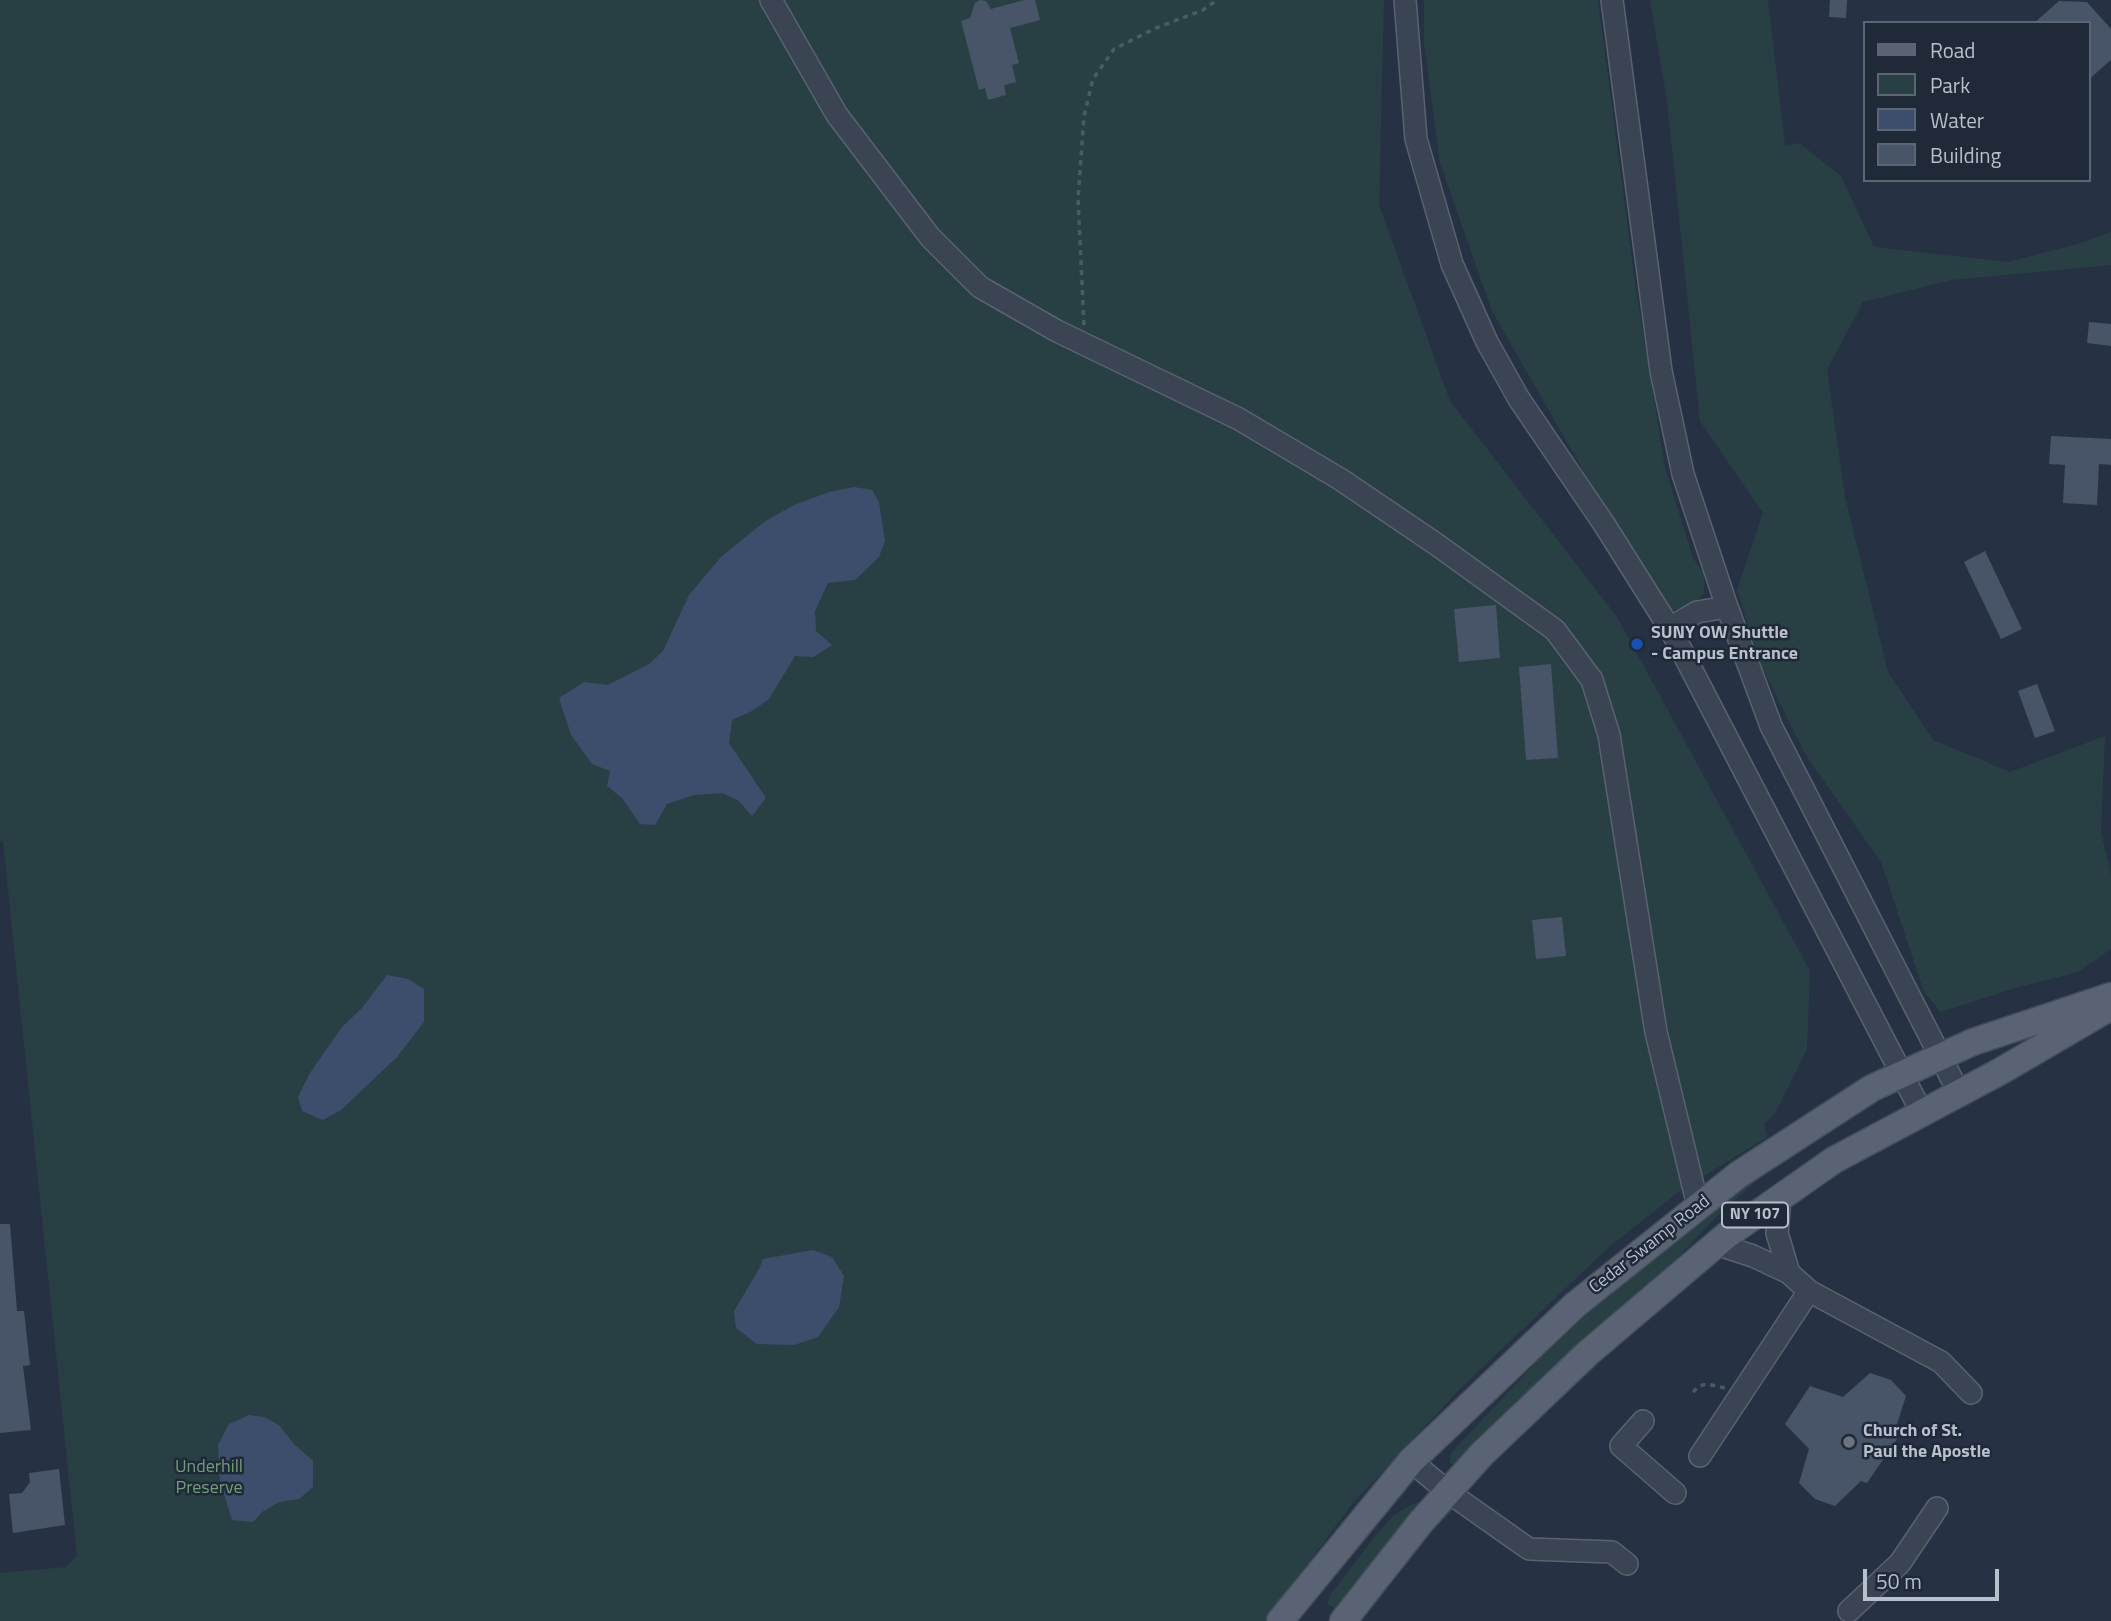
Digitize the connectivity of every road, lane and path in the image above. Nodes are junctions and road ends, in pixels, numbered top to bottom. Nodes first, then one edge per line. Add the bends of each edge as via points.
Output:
1 (771, 0) edge
2 (1217, 0) edge
3 (1405, 0) edge
4 (1612, 0) edge
5 (1086, 345) junction
6 (1727, 607) junction
7 (1672, 632) junction
8 (2111, 996) edge
9 (2111, 1006) edge
10 (1939, 1057) junction
11 (1902, 1074) junction
12 (1959, 1093) junction
13 (1922, 1113) junction
14 (1780, 1198) junction
15 (1698, 1206) junction
16 (1716, 1244) junction
17 (1789, 1273) junction
18 (1809, 1291) junction
19 (1693, 1392) dead end
20 (1971, 1393) dead end
21 (1738, 1397) junction
22 (1643, 1421) dead end
23 (1700, 1456) dead end
24 (1411, 1461) junction
25 (1448, 1492) junction
26 (1675, 1493) dead end
27 (1937, 1508) dead end
28 (1627, 1564) dead end
29 (1849, 1611) dead end
30 (1279, 1621) edge
31 (1343, 1621) edge

1 - 5 street via 837,115 930,237 981,287
2 - 5 path via 1114,49 1093,79 1084,116 1079,186
3 - 7 street via 1416,139 1452,264 1486,342 1519,398
4 - 6 street via 1661,371 1683,474
5 - 15 street via 1239,419 1340,479 1555,631 1592,680 1609,735 1656,1032
6 - 7 street via 1697,612
6 - 10 street via 1771,726
7 - 11 street
8 - 10 main road, Cedar Swamp Road / NY 107
9 - 12 main road, NY 107
10 - 11 main road, Cedar Swamp Road / NY 107
10 - 12 street
11 - 13 street
11 - 15 main road, Cedar Swamp Road / NY 107 via 1861,1095
12 - 13 main road, NY 107
13 - 14 main road, NY 107 via 1834,1160
14 - 16 main road, NY 107
14 - 17 street via 1777,1233
15 - 24 main road, Cedar Swamp Road / NY 107 via 1574,1305
16 - 17 street
16 - 25 main road, NY 107 via 1588,1353
17 - 18 street
18 - 20 street via 1941,1362
18 - 21 street
19 - 21 path via 1714,1384
21 - 23 street
22 - 26 street via 1621,1446
24 - 25 street
24 - 30 main road, Cedar Swamp Road / NY 107
25 - 28 street via 1530,1549 1612,1552
25 - 31 main road, NY 107
27 - 29 street via 1900,1563

